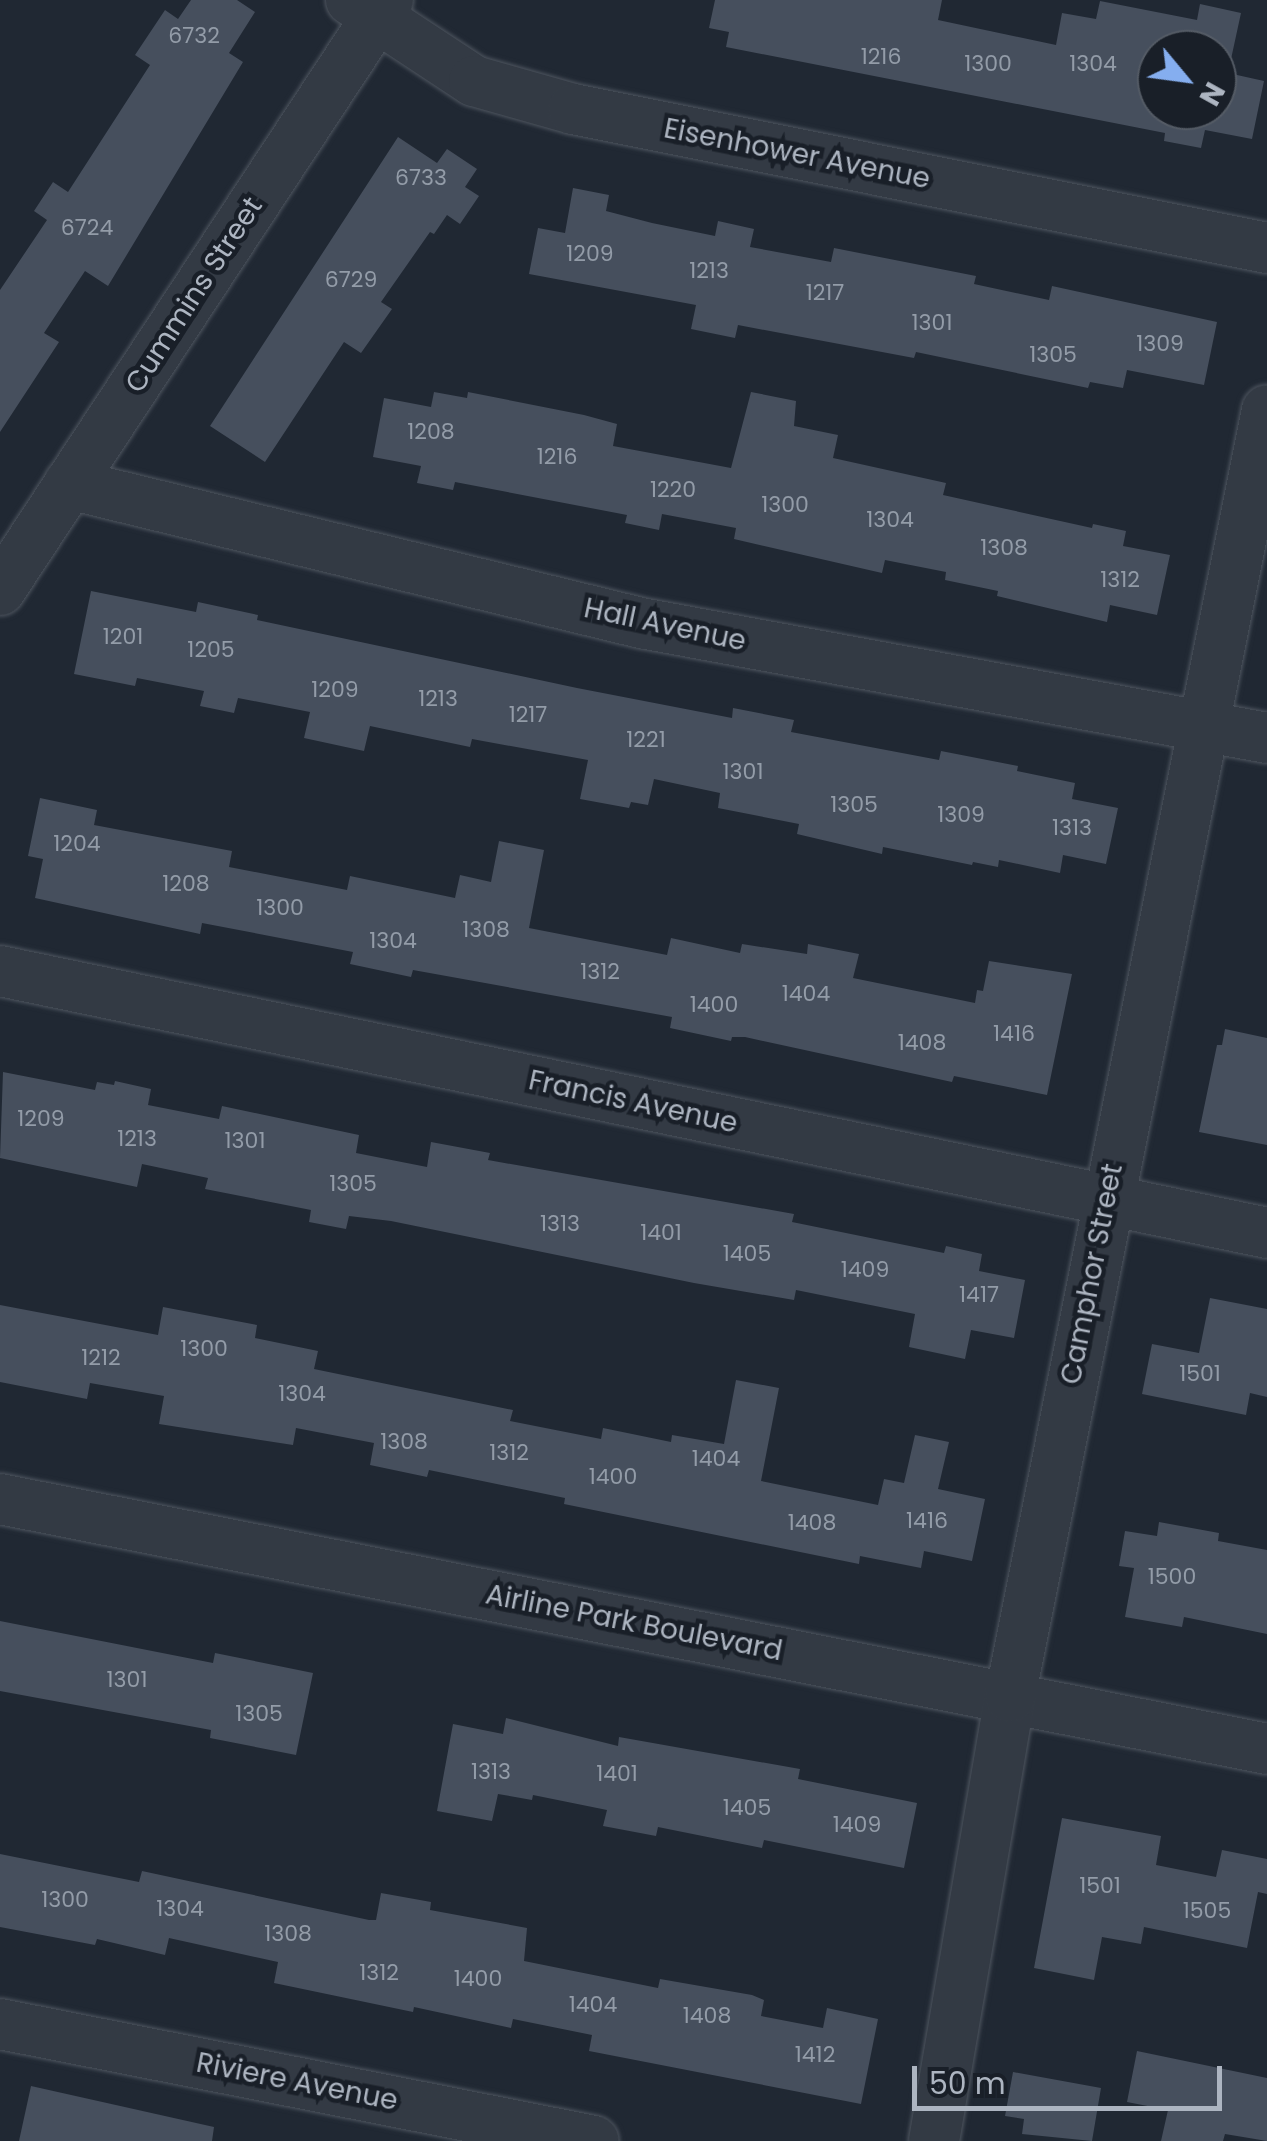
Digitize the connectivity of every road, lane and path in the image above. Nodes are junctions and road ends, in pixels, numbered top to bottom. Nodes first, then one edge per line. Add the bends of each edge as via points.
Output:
1 (372, 6) edge
2 (1267, 248) edge
3 (1267, 410) edge
4 (68, 484) junction
5 (0, 590) edge
6 (1205, 726) junction
7 (1267, 738) edge
8 (0, 971) edge
9 (1106, 1200) junction
10 (1267, 1233) edge
11 (0, 1498) edge
12 (1010, 1697) junction
13 (1267, 1749) edge
14 (0, 2024) edge
15 (422, 2124) edge
16 (594, 2141) edge
17 (934, 2141) edge

1 - 2 street, Eisenhower Avenue via 474,81 573,109
1 - 4 street, Cummins Street
3 - 6 street, Camphor Street
4 - 5 street, Cummins Street
4 - 6 street, Hall Avenue via 641,623
6 - 7 street, Hall Avenue
6 - 9 street, Camphor Street
8 - 9 street, Francis Avenue
9 - 10 street, Francis Avenue
9 - 12 street, Camphor Street
11 - 12 street, Airline Park Boulevard
12 - 13 street, Airline Park Boulevard
12 - 17 street, Camphor Street
14 - 15 street, Riviere Avenue
15 - 16 street, Riviere Avenue

